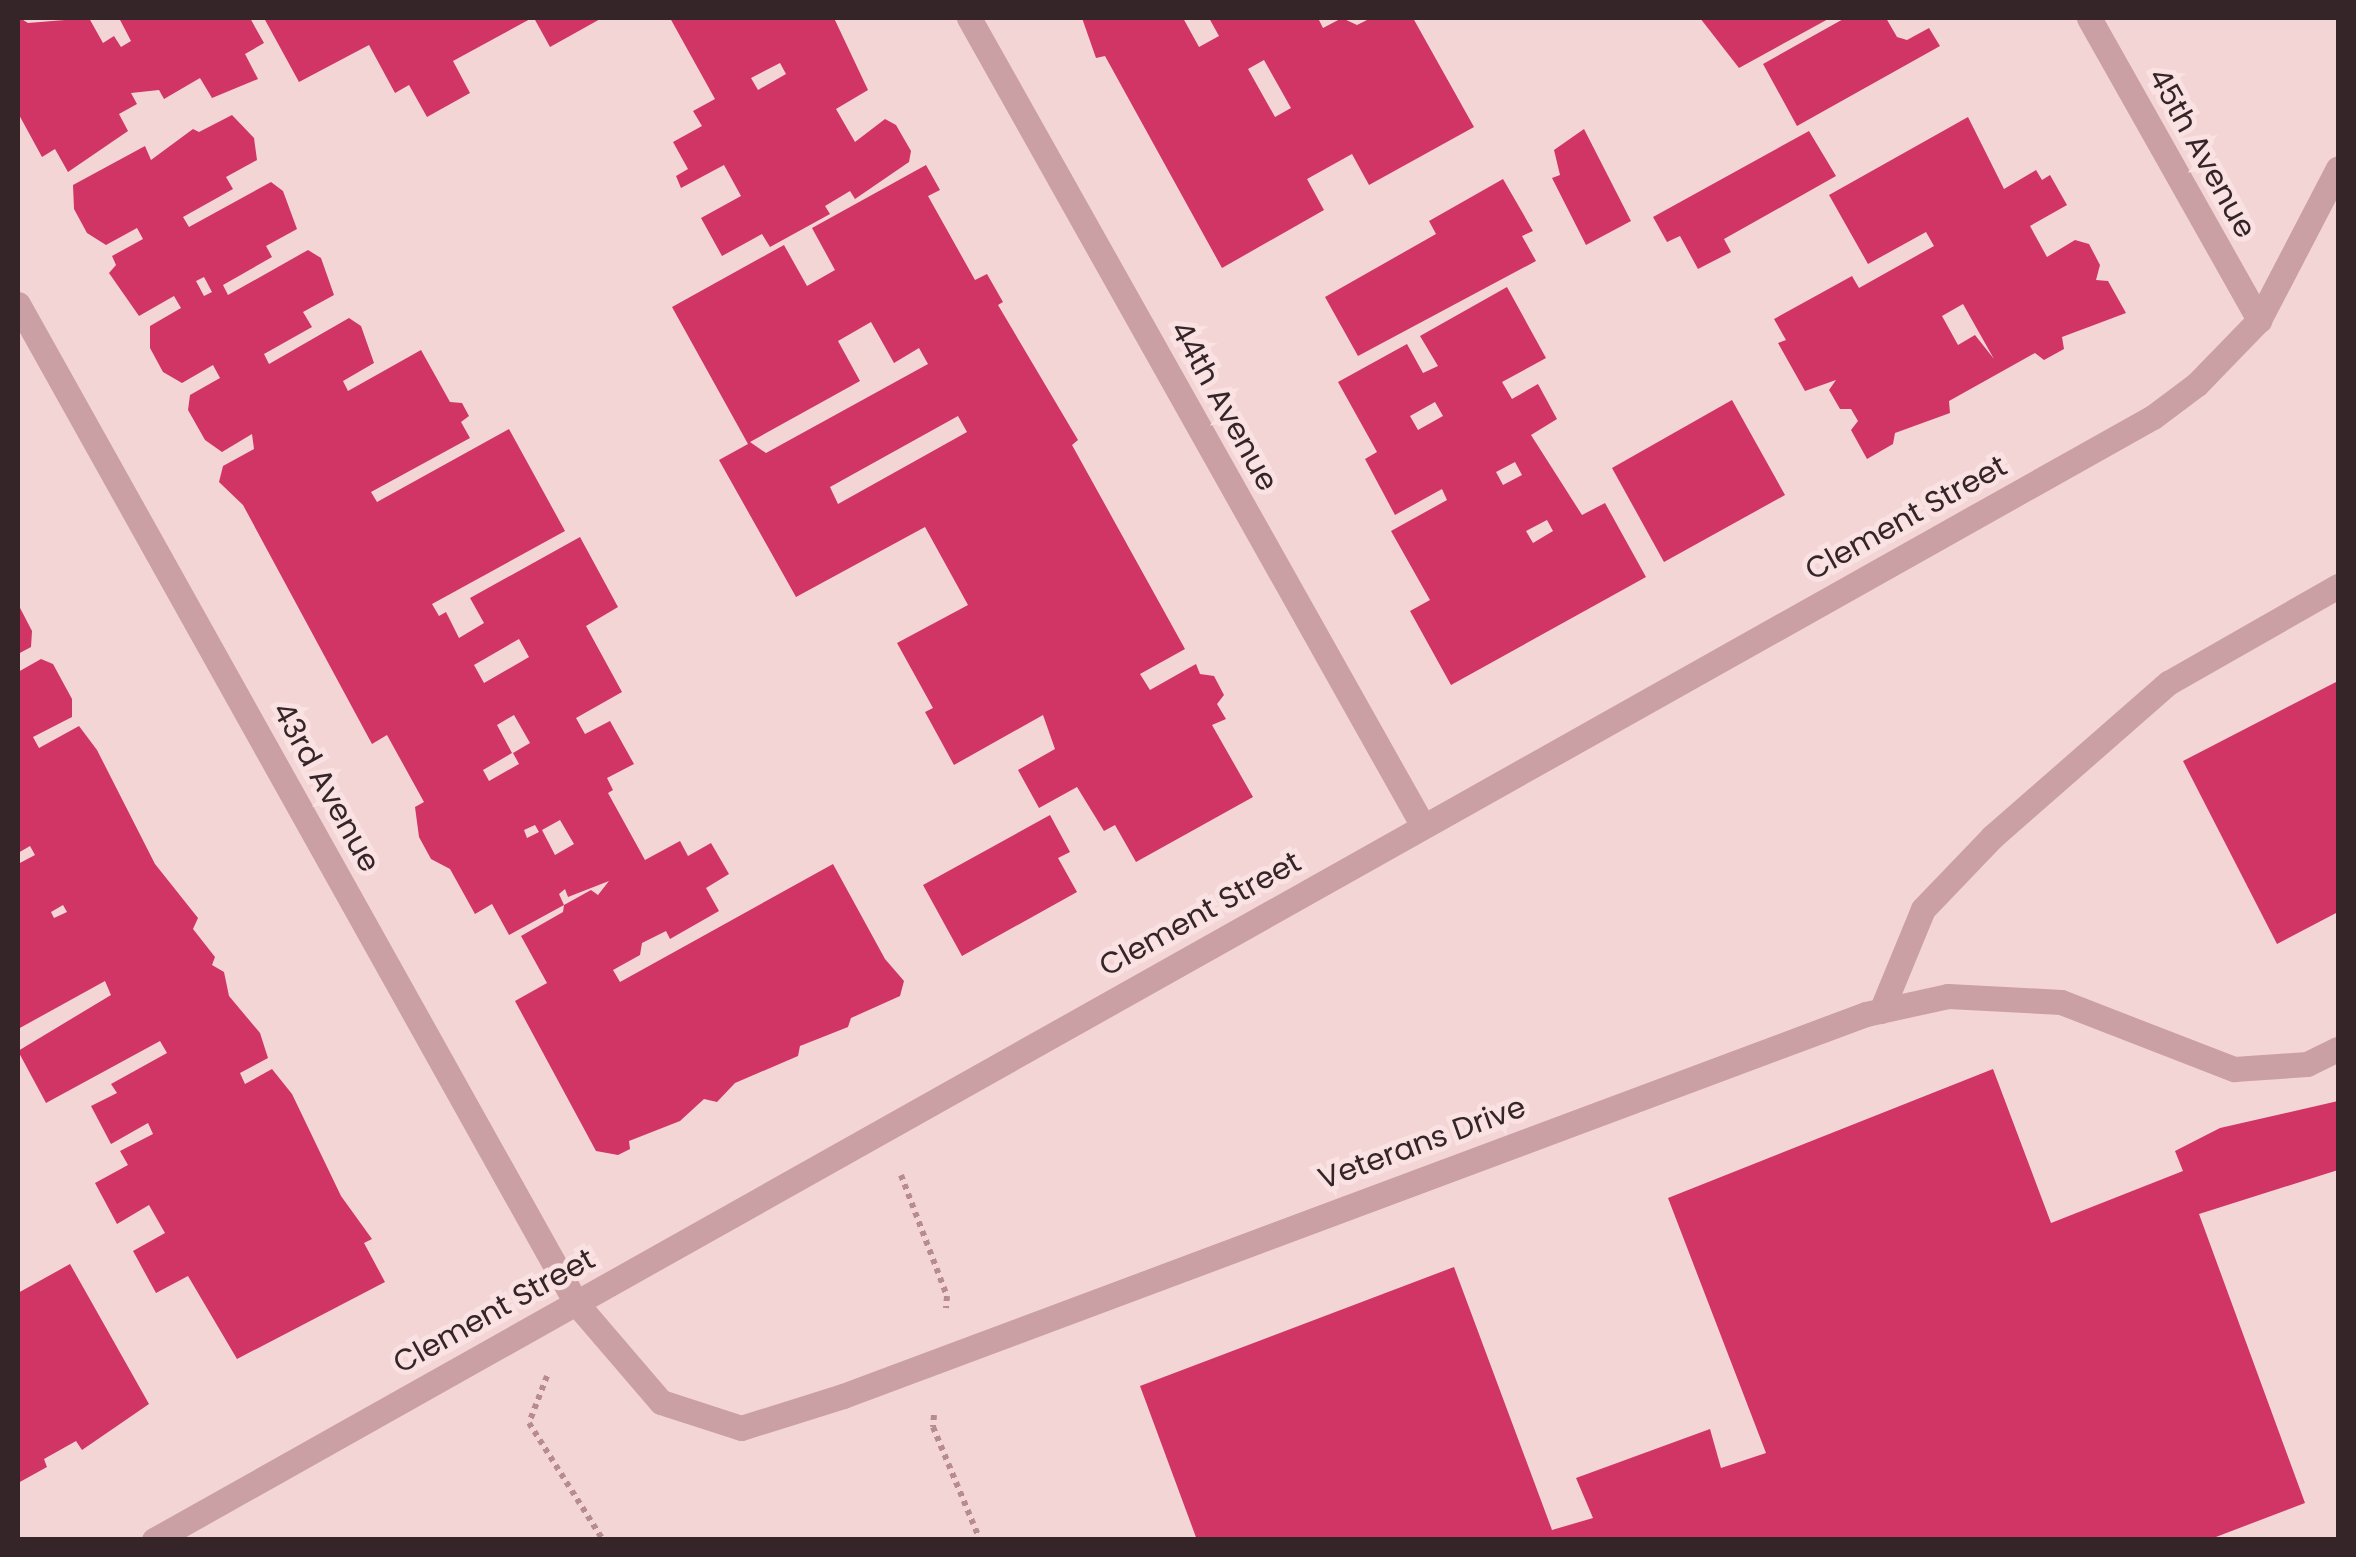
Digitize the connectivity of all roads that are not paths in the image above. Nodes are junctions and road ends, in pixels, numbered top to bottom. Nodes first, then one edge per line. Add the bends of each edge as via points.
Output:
1 (968, 18) edge
2 (2089, 18) edge
3 (2338, 168) edge
4 (18, 304) edge
5 (2259, 320) junction
6 (2338, 586) edge
7 (1423, 826) junction
8 (1880, 1011) junction
9 (2338, 1049) edge
10 (576, 1303) junction
11 (154, 1540) edge

1 - 7 street, 44th Avenue
2 - 5 street, 45th Avenue
3 - 5 street, Clement Street
4 - 10 street, 43rd Avenue
5 - 7 street, Clement Street via 2197,384 2153,416
6 - 8 street via 2168,683 1992,836 1923,908
7 - 10 street, Clement Street
8 - 9 street, Veterans Drive via 1948,996 2061,1002 2234,1069 2307,1064
8 - 10 street, Veterans Drive via 941,1354 843,1396 741,1428 661,1402
10 - 11 street, Clement Street

